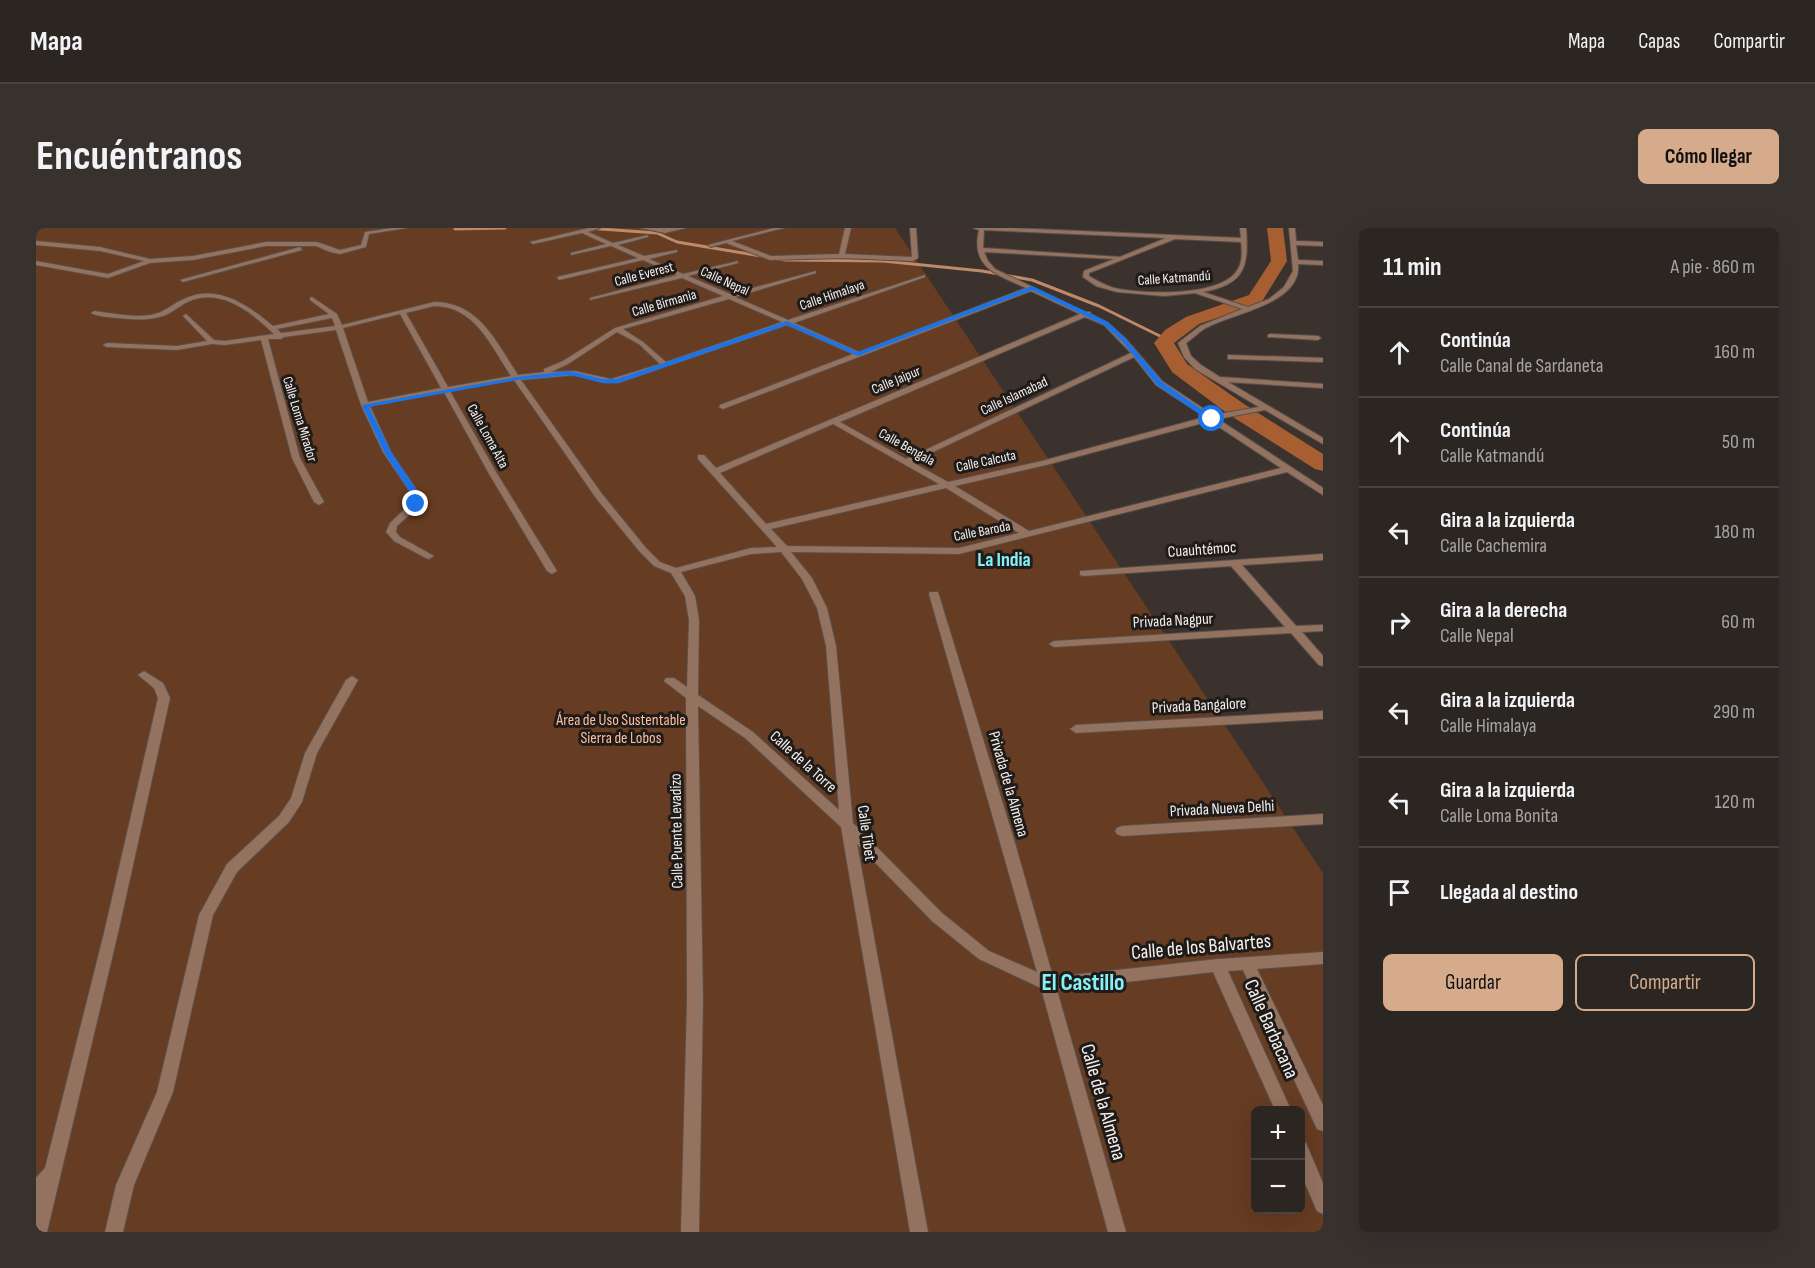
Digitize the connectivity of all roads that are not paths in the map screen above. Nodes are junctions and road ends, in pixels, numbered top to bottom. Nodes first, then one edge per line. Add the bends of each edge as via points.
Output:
1 (404, 228) edge
2 (597, 228) edge
3 (643, 228) edge
4 (683, 228) edge
5 (777, 228) edge
6 (848, 228) edge
7 (913, 228) edge
8 (974, 228) edge
9 (982, 228) edge
10 (997, 228) edge
11 (1243, 228) edge
12 (1292, 228) edge
13 (1045, 229) edge
14 (582, 231) junction
15 (646, 236) dead end
16 (1174, 237) junction
17 (1244, 240) junction
18 (726, 241) junction
19 (533, 242) dead end
20 (36, 243) edge
21 (1292, 243) junction
22 (320, 244) junction
23 (611, 244) junction
24 (1323, 244) edge
25 (711, 245) dead end
26 (981, 250) junction
27 (675, 251) dead end
28 (573, 254) dead end
29 (842, 256) junction
30 (1121, 257) junction
31 (642, 258) junction
32 (150, 261) junction
33 (736, 262) dead end
34 (1296, 262) junction
35 (36, 263) edge
36 (1323, 263) edge
37 (814, 272) dead end
38 (683, 276) junction
39 (923, 276) dead end
40 (559, 278) dead end
41 (183, 280) dead end
42 (1032, 288) junction
43 (1197, 292) junction
44 (731, 296) junction
45 (312, 299) dead end
46 (592, 299) dead end
47 (1244, 308) junction
48 (94, 313) dead end
49 (403, 313) junction
50 (1088, 313) junction
51 (335, 315) junction
52 (186, 316) dead end
53 (787, 323) junction
54 (340, 327) junction
55 (1307, 327) dead end
56 (272, 328) junction
57 (617, 329) junction
58 (1270, 336) dead end
59 (281, 337) junction
60 (264, 339) junction
61 (1320, 340) edge
62 (212, 342) junction
63 (107, 345) dead end
64 (858, 354) junction
65 (1134, 354) junction
66 (1231, 357) dead end
67 (1323, 360) edge
68 (665, 365) junction
69 (523, 378) junction
70 (1215, 378) junction
71 (1323, 386) edge
72 (447, 391) junction
73 (365, 405) junction
74 (723, 407) dead end
75 (1265, 408) junction
76 (1212, 419) junction
77 (833, 421) junction
78 (1323, 442) edge
79 (701, 457) dead end
80 (906, 462) junction
81 (1288, 469) junction
82 (715, 472) junction
83 (945, 483) junction
84 (1323, 492) edge
85 (319, 502) dead end
86 (765, 527) junction
87 (1029, 535) junction
88 (783, 549) junction
89 (429, 556) dead end
90 (1323, 557) edge
91 (1234, 563) junction
92 (552, 571) dead end
93 (675, 571) junction
94 (1084, 573) dead end
95 (934, 594) dead end
96 (1323, 628) edge
97 (1293, 630) junction
98 (1054, 644) dead end
99 (1323, 663) edge
100 (144, 675) dead end
101 (352, 680) dead end
102 (670, 681) dead end
103 (692, 696) junction
104 (1323, 715) edge
105 (1076, 729) dead end
106 (1323, 819) edge
107 (847, 825) junction
108 (1122, 831) dead end
109 (1323, 958) edge
110 (1248, 963) junction
111 (1218, 965) junction
112 (1048, 984) junction
113 (1281, 1106) edge
114 (1323, 1123) edge
115 (1305, 1160) edge
116 (53, 1172) junction
117 (36, 1191) edge
118 (1323, 1204) edge
119 (38, 1232) edge
120 (114, 1232) edge
121 (690, 1232) edge
122 (919, 1232) edge
123 (1117, 1232) edge

1 - 22 street via 368,233 364,246 349,251 332,251
2 - 14 street
3 - 4 street
5 - 18 street
6 - 29 street
7 - 29 street via 915,258
8 - 9 street
9 - 10 street
9 - 26 street
10 - 13 street
11 - 17 street, Calle Katmandú
12 - 21 street
13 - 16 street
14 - 19 street
14 - 23 street, Calle Nepal
15 - 23 street
16 - 17 street
16 - 30 street
17 - 43 street, Calle Katmandú via 1240,272 1229,283
18 - 25 street
18 - 29 street via 770,258
20 - 32 street via 99,249
21 - 24 street
21 - 34 street
22 - 32 street via 257,245 193,258
22 - 41 street
23 - 28 street
23 - 31 street, Calle Nepal
26 - 30 street
26 - 42 street via 984,263 993,270
27 - 31 street
30 - 43 street, Calle Katmandú via 1086,272 1086,278 1109,290
31 - 38 street, Calle Nepal
31 - 40 street
32 - 35 street via 108,276
33 - 38 street, Calle Everest
34 - 36 street
34 - 47 street via 1287,288 1271,300
37 - 44 street, Calle Birmania
38 - 44 street, Calle Nepal
38 - 46 street, Calle Everest
39 - 53 street, Calle Himalaya
42 - 50 street
42 - 64 street
43 - 47 street
44 - 53 street, Calle Nepal
44 - 57 street, Calle Birmania
45 - 51 street
47 - 70 street via 1202,327 1182,343 1188,357
48 - 56 street via 155,316 190,298 216,294
49 - 54 street
49 - 69 street, Calle Puente Levadizo via 434,304 449,304 467,313
49 - 72 street, Calle Loma Alta
50 - 65 street via 1124,340
50 - 77 street, Calle Jaipur
51 - 54 street
51 - 56 street
52 - 62 street
53 - 64 street, Calle Nepal
53 - 68 street, Calle Himalaya
54 - 59 street
54 - 73 street
55 - 61 street
56 - 59 street
57 - 68 street via 641,343
57 - 69 street, Calle Birmania via 556,368
58 - 61 street
59 - 60 street
60 - 62 street
60 - 85 street, Calle Loma Mirador via 296,458
62 - 63 street via 177,348
64 - 74 street
65 - 76 street via 1159,383
65 - 80 street, Calle Islamabad
66 - 67 street
68 - 69 street, Calle Himalaya via 609,382 579,373
69 - 72 street, Calle Himalaya
69 - 93 street, Calle Puente Levadizo via 599,496 657,564
70 - 71 street
70 - 75 street
72 - 73 street, Calle Himalaya
72 - 92 street, Calle Loma Alta
73 - 89 street via 387,452 416,495 416,504 393,525 391,532
75 - 76 street, Calle Calcuta
75 - 78 street
76 - 81 street
76 - 83 street, Calle Calcuta via 1043,463
77 - 80 street, Calle Bengala
77 - 82 street, Calle Jaipur
79 - 82 street, Calle Tibet
80 - 83 street, Calle Bengala
81 - 84 street
81 - 87 street, Calle Baroda
82 - 86 street, Calle Tibet
83 - 86 street, Calle Calcuta
83 - 87 street, Calle Bengala
86 - 88 street, Calle Tibet
87 - 88 street, Calle Baroda via 958,551
88 - 93 street, Calle Baroda via 751,551
88 - 107 street, Calle Tibet via 807,578 822,608 831,646
90 - 91 street, Cuauhtémoc
91 - 94 street, Cuauhtémoc
91 - 97 street
93 - 103 street, Calle Puente Levadizo via 690,596 694,620
95 - 112 street, Privada de la Almena
96 - 97 street, Privada Nagpur
97 - 98 street, Privada Nagpur
97 - 99 street
100 - 116 street via 159,686 164,698
101 - 120 street via 311,753 297,799 284,819 232,868 207,915 165,1092 125,1185
102 - 103 street, Calle de la Torre
103 - 107 street, Calle de la Torre via 749,735
103 - 121 street, Calle Puente Levadizo via 695,1000
104 - 105 street, Privada Bangalore
106 - 108 street, Privada Nueva Delhi
107 - 112 street, Calle de la Torre via 937,917 984,954
107 - 122 street, Calle Tibet
109 - 110 street, Calle de los Balvartes
110 - 111 street, Calle de los Balvartes
110 - 114 street, Calle Barbacana
111 - 112 street, Calle de los Balvartes
111 - 113 street, Calle Barbacana
112 - 123 street, Calle de la Almena
115 - 118 street
116 - 117 street
116 - 119 street

